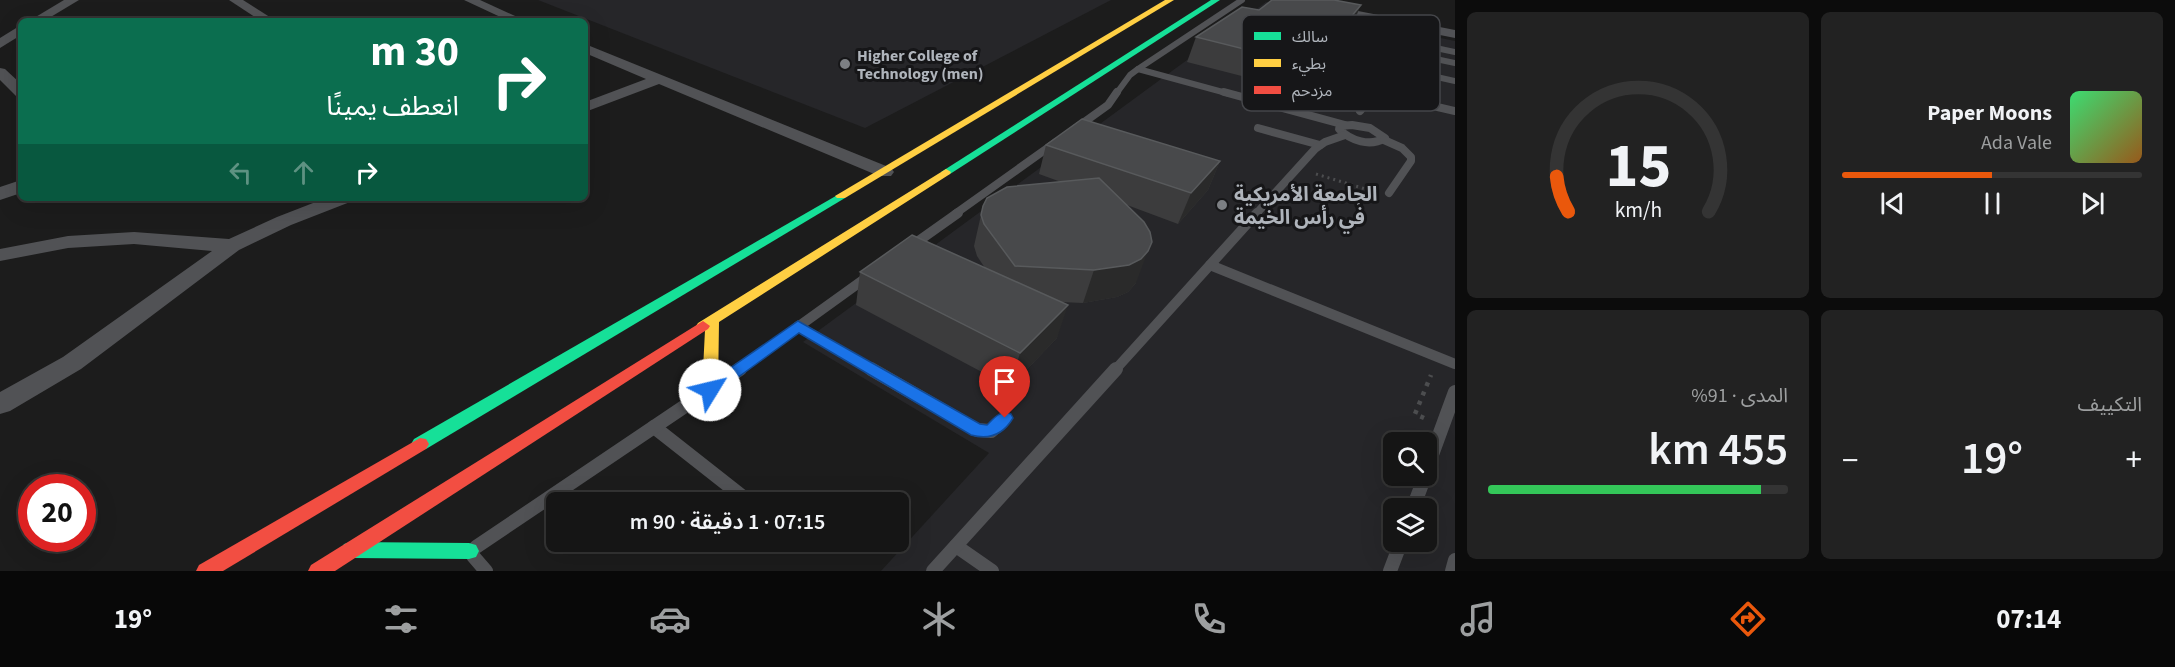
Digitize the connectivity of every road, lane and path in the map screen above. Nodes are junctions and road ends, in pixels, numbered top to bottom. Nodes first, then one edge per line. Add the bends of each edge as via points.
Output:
1 (73, 0) edge
2 (235, 0) edge
3 (470, 0) edge
4 (1170, 0) edge
5 (1215, 0) edge
6 (1242, 0) edge
7 (1284, 0) edge
8 (1358, 15) edge
9 (40, 18) edge
10 (265, 18) edge
11 (513, 18) edge
12 (18, 31) edge
13 (1440, 31) edge
14 (1455, 34) edge
15 (0, 44) edge
16 (588, 49) edge
17 (1440, 49) edge
18 (1455, 52) edge
19 (1440, 60) edge
20 (1455, 63) edge
21 (1138, 69) junction
22 (0, 72) edge
23 (1440, 78) edge
24 (659, 79) junction
25 (1455, 81) edge
26 (18, 90) edge
27 (1242, 100) edge
28 (588, 106) edge
29 (1440, 108) edge
30 (1281, 111) edge
31 (1455, 111) edge
32 (1258, 128) dead end
33 (1345, 130) junction
34 (1384, 140) junction
35 (1320, 146) junction
36 (1297, 168) junction
37 (885, 172) junction
38 (18, 187) edge
39 (1389, 193) joint
40 (0, 195) edge
41 (335, 201) edge
42 (232, 246) junction
43 (900, 253) edge
44 (0, 255) edge
45 (1210, 265) junction
46 (882, 266) edge
47 (712, 321) junction
48 (798, 326) junction
49 (1455, 364) edge
50 (1434, 369) dead end
51 (710, 390) junction
52 (1455, 392) edge
53 (0, 404) edge
54 (1005, 418) dead end
55 (1443, 426) junction
56 (654, 427) junction
57 (1437, 442) edge
58 (737, 492) edge
59 (956, 546) junction
60 (351, 550) junction
61 (470, 551) junction
62 (1397, 552) edge
63 (1455, 560) edge
64 (450, 564) dead end
65 (206, 571) edge
66 (318, 571) edge
67 (486, 571) edge
68 (933, 571) edge
69 (992, 571) edge
70 (1390, 571) edge
71 (1452, 571) edge

1 - 9 street
2 - 10 street
3 - 11 street
4 - 37 main road
5 - 47 main road
6 - 21 lane
7 - 8 street
12 - 15 street
13 - 14 street
16 - 24 street
17 - 18 lane
19 - 20 lane
21 - 27 lane
21 - 43 lane via 1108,105
22 - 26 street
23 - 25 lane
24 - 28 street
24 - 37 street
29 - 31 lane
30 - 33 lane
32 - 35 lane
33 - 34 lane via 1371,142
33 - 34 lane via 1370,128 1383,134
33 - 35 lane
34 - 39 lane via 1411,157
35 - 36 lane
36 - 39 path via 1387,196
36 - 45 lane
37 - 65 main road
38 - 40 street
41 - 42 street
42 - 44 street via 134,238 68,242
42 - 53 street via 72,363
45 - 49 lane
45 - 59 lane
46 - 48 lane
47 - 51 main road
47 - 60 main road
48 - 51 lane
48 - 54 lane via 977,430 991,431
50 - 55 path via 1414,414
51 - 56 lane
52 - 55 lane
55 - 57 lane
56 - 58 lane
56 - 61 lane
59 - 68 lane
59 - 69 lane
60 - 61 main road
60 - 66 main road
61 - 64 lane
61 - 67 lane
62 - 70 lane
63 - 71 lane

